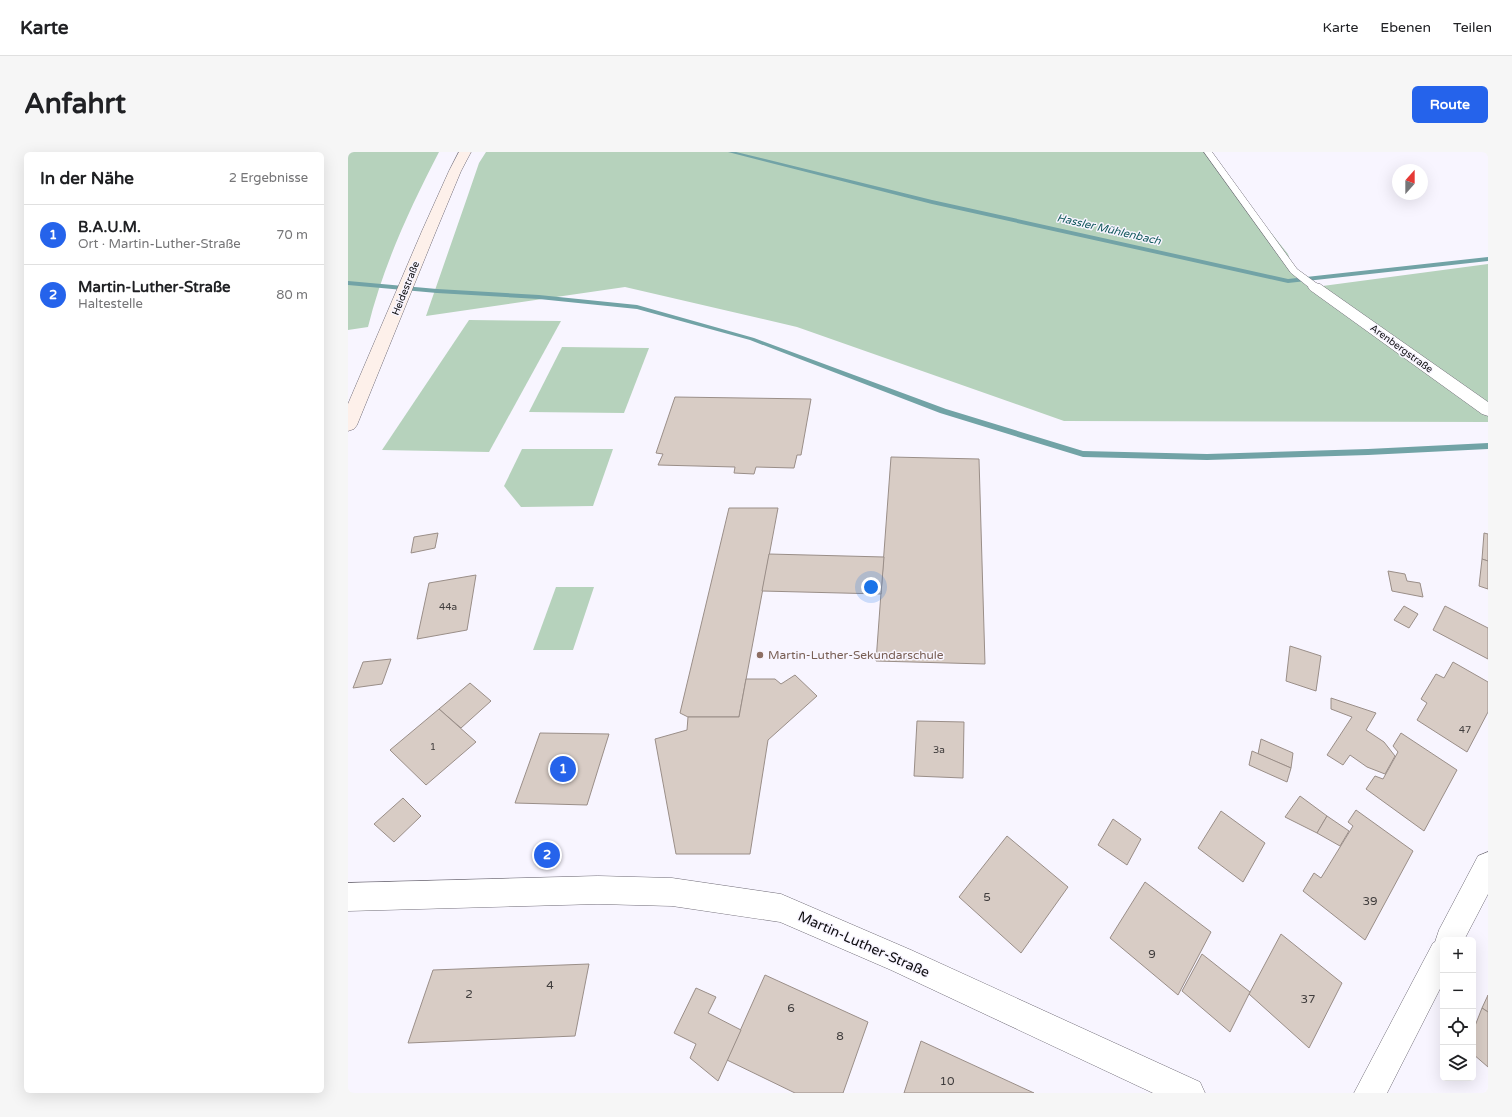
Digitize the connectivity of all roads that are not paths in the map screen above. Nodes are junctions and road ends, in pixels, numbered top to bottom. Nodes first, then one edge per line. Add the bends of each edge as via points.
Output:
1 (465, 152) edge
2 (1208, 152) edge
3 (1315, 287) joint
4 (1488, 410) edge
5 (348, 425) edge
6 (1488, 866) edge
7 (348, 897) edge
8 (1452, 937) edge
9 (1440, 958) edge
10 (1189, 1093) edge
11 (1370, 1093) edge

1 - 5 main road, Heidestraße
2 - 3 lane via 1294,271
3 - 4 street, Arenbergstraße
6 - 8 street
7 - 10 street, Martin-Luther-Straße via 598,890 672,892 781,908 901,960
9 - 11 street

